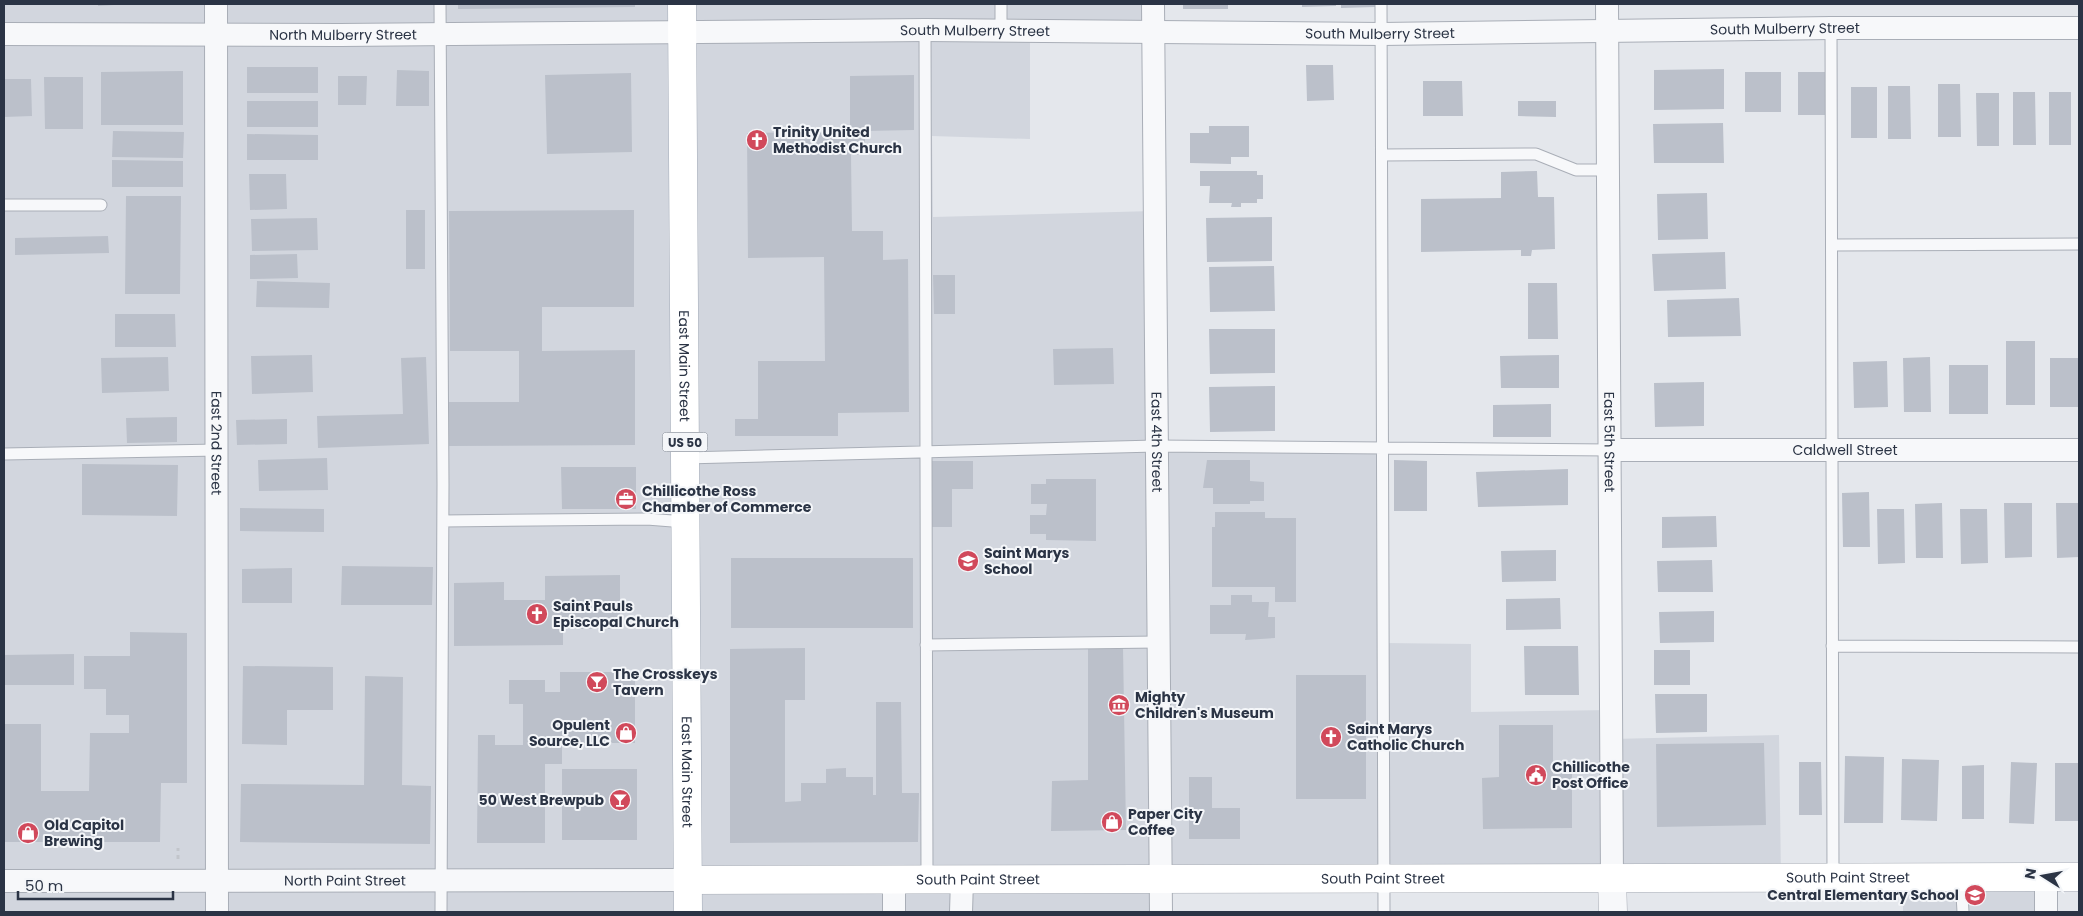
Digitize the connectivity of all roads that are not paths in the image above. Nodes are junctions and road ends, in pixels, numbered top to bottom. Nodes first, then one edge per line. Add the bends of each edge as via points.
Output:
1 (216, 4) edge
2 (440, 4) edge
3 (682, 4) edge
4 (1001, 4) edge
5 (1152, 4) edge
6 (1381, 4) edge
7 (1607, 4) edge
8 (1831, 28) junction
9 (2079, 28) edge
10 (926, 30) junction
11 (1000, 31) junction
12 (1153, 32) junction
13 (1607, 32) junction
14 (682, 33) junction
15 (4, 34) edge
16 (216, 34) junction
17 (440, 34) junction
18 (1382, 34) junction
19 (1382, 155) junction
20 (1609, 170) junction
21 (4, 205) edge
22 (101, 206) dead end
23 (2079, 244) edge
24 (1832, 245) junction
25 (1156, 446) junction
26 (1383, 448) junction
27 (218, 450) junction
28 (1610, 450) junction
29 (1832, 450) junction
30 (2079, 450) edge
31 (926, 452) junction
32 (4, 454) edge
33 (685, 458) junction
34 (443, 521) junction
35 (685, 522) junction
36 (1158, 642) junction
37 (926, 645) junction
38 (1832, 646) junction
39 (2079, 647) edge
40 (1833, 877) junction
41 (1961, 877) junction
42 (2046, 877) junction
43 (2079, 877) edge
44 (1160, 879) junction
45 (1384, 879) junction
46 (1612, 879) junction
47 (442, 880) junction
48 (688, 880) junction
49 (894, 880) junction
50 (927, 880) junction
51 (962, 880) junction
52 (4, 881) edge
53 (217, 881) junction
54 (217, 912) edge
55 (442, 912) edge
56 (688, 912) edge
57 (894, 912) edge
58 (961, 912) edge
59 (1161, 912) edge
60 (1384, 912) edge
61 (1613, 912) edge
62 (1963, 912) edge
63 (2046, 912) edge

1 - 16 street, East 2nd Street
2 - 17 lane
3 - 14 main road, East Main Street / US 50
4 - 11 lane
5 - 12 street, East 4th Street
6 - 18 lane
7 - 13 street, East 5th Street
8 - 9 street, South Mulberry Street
8 - 13 street, South Mulberry Street
8 - 24 lane
10 - 11 street, South Mulberry Street
10 - 14 street, South Mulberry Street
10 - 31 lane
11 - 12 street, South Mulberry Street
12 - 18 street, South Mulberry Street
12 - 25 street, East 4th Street
13 - 18 street, South Mulberry Street
13 - 20 street, East 5th Street
14 - 17 street, North Mulberry Street
14 - 33 main road, East Main Street / US 50
15 - 16 street, North Mulberry Street
16 - 17 street, North Mulberry Street
16 - 27 street, East 2nd Street
17 - 34 lane
18 - 19 lane
19 - 20 lane via 1536,154 1576,170
19 - 26 lane
20 - 28 street, East 5th Street
21 - 22 lane
23 - 24 lane
24 - 29 lane
25 - 26 lane
25 - 31 lane
25 - 36 street, East 4th Street
26 - 28 lane
26 - 45 lane
27 - 32 lane
27 - 53 street, East 2nd Street
28 - 29 street, Caldwell Street
28 - 46 street, East 5th Street
29 - 30 street, Caldwell Street
29 - 38 lane
31 - 33 lane
31 - 37 lane
33 - 35 main road, East Main Street / US 50
34 - 35 lane via 647,519
34 - 47 lane
35 - 48 main road, East Main Street / US 50
36 - 37 lane
36 - 44 street, East 4th Street
37 - 50 lane
38 - 39 lane
38 - 40 lane
40 - 41 main road, South Paint Street
40 - 46 main road, South Paint Street
41 - 42 main road, South Paint Street
41 - 62 lane
42 - 43 main road, South Paint Street
42 - 63 street
44 - 45 main road, South Paint Street
44 - 51 main road, South Paint Street
44 - 59 street, East 4th Street
45 - 46 main road, South Paint Street
45 - 60 lane
46 - 61 street
47 - 48 street, North Paint Street
47 - 53 street, North Paint Street
47 - 55 lane
48 - 49 main road, South Paint Street
48 - 56 main road, US 50
49 - 50 main road, South Paint Street
49 - 57 street
50 - 51 main road, South Paint Street
51 - 58 street
52 - 53 street, North Paint Street
53 - 54 street, East 2nd Street

